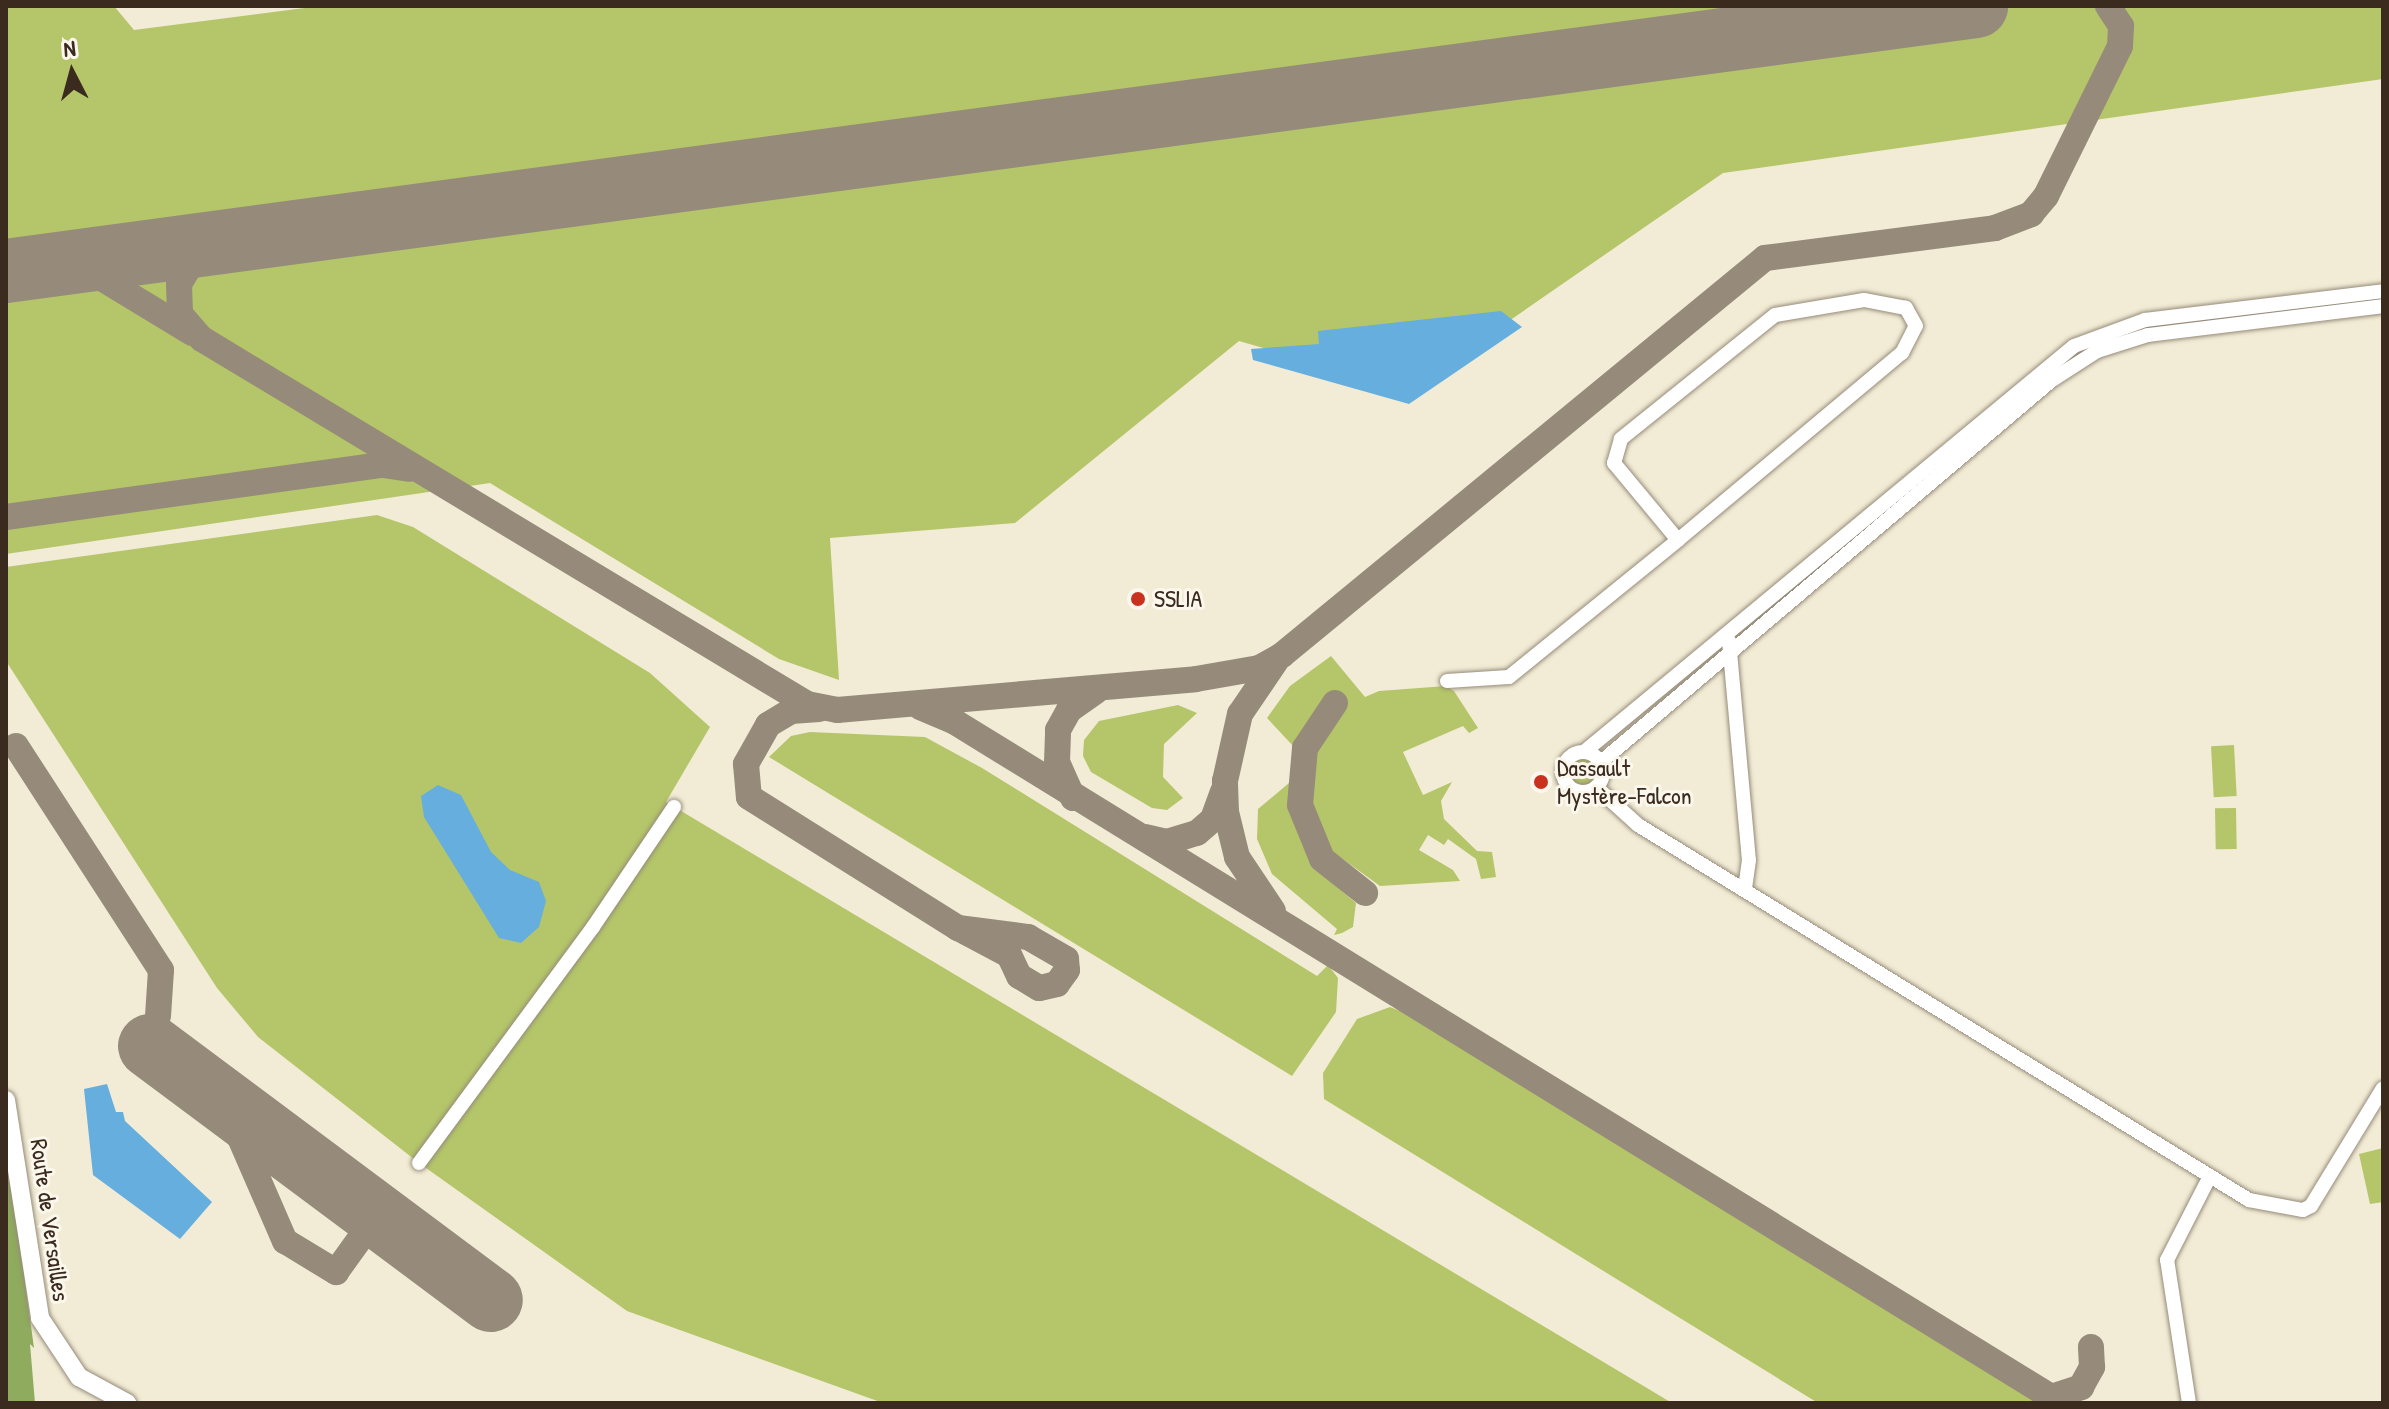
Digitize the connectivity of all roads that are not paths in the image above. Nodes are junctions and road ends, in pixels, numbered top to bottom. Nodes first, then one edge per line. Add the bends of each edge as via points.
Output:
1 (2383, 291) edge
2 (2383, 306) edge
3 (1678, 540) junction
4 (1728, 629) junction
5 (1730, 649) junction
6 (1447, 681) dead end
7 (1584, 752) junction
8 (1601, 762) junction
9 (1596, 787) junction
10 (674, 807) dead end
11 (1745, 889) junction
12 (2383, 1088) edge
13 (6, 1100) edge
14 (419, 1163) dead end
15 (2210, 1176) junction
16 (127, 1403) edge
17 (2189, 1403) edge

1 - 4 street via 2145,320 2091,337 2044,367
2 - 5 street via 2148,335 2097,351 2052,380
3 - 3 street via 1614,463 1621,439 1775,315 1864,300 1906,308 1916,326 1902,353
3 - 6 street via 1509,677
4 - 5 street
4 - 7 street
5 - 8 street
5 - 11 street via 1749,860
7 - 8 street
7 - 9 street via 1566,762 1564,775 1576,791
8 - 9 street via 1603,778
9 - 11 street via 1638,825
10 - 14 street via 593,927
11 - 15 street
12 - 15 street via 2303,1210 2249,1200
13 - 16 main road, Route de Versailles via 40,1318 79,1377
15 - 17 street via 2167,1260

